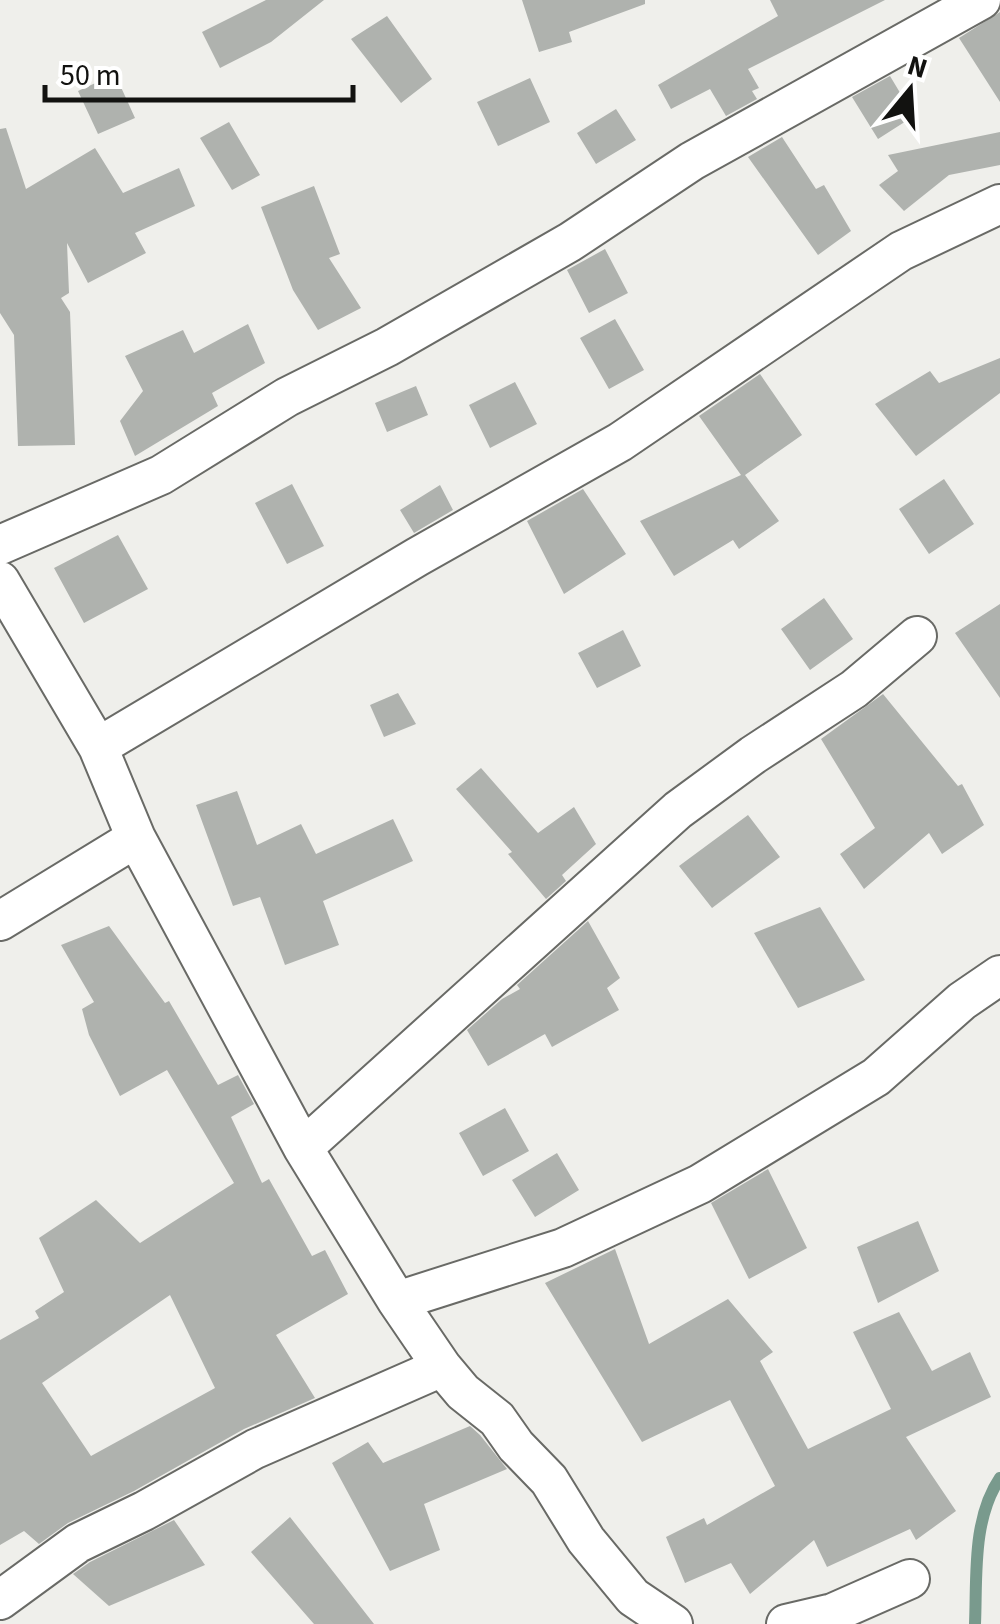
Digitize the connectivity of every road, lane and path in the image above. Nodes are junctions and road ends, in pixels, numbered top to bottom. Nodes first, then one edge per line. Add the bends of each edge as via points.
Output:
1 (982, 0) edge
2 (1000, 204) edge
3 (0, 545) edge
4 (0, 581) edge
5 (917, 636) dead end
6 (98, 747) junction
7 (136, 838) junction
8 (0, 921) edge
9 (1000, 975) edge
10 (302, 1148) junction
11 (398, 1300) junction
12 (442, 1367) junction
13 (910, 1579) dead end
14 (0, 1600) edge
15 (674, 1624) edge
16 (786, 1624) edge

1 - 3 street via 692,161 570,242 287,396 161,475
2 - 6 street via 901,251 620,442
4 - 6 street
5 - 10 street via 854,689 678,810
6 - 7 street
7 - 8 street
7 - 10 street
9 - 11 street via 876,1077 700,1184 563,1248
10 - 11 street
11 - 12 street
12 - 14 street via 255,1450 78,1543
12 - 15 street via 549,1480 633,1597
13 - 16 street via 832,1613

